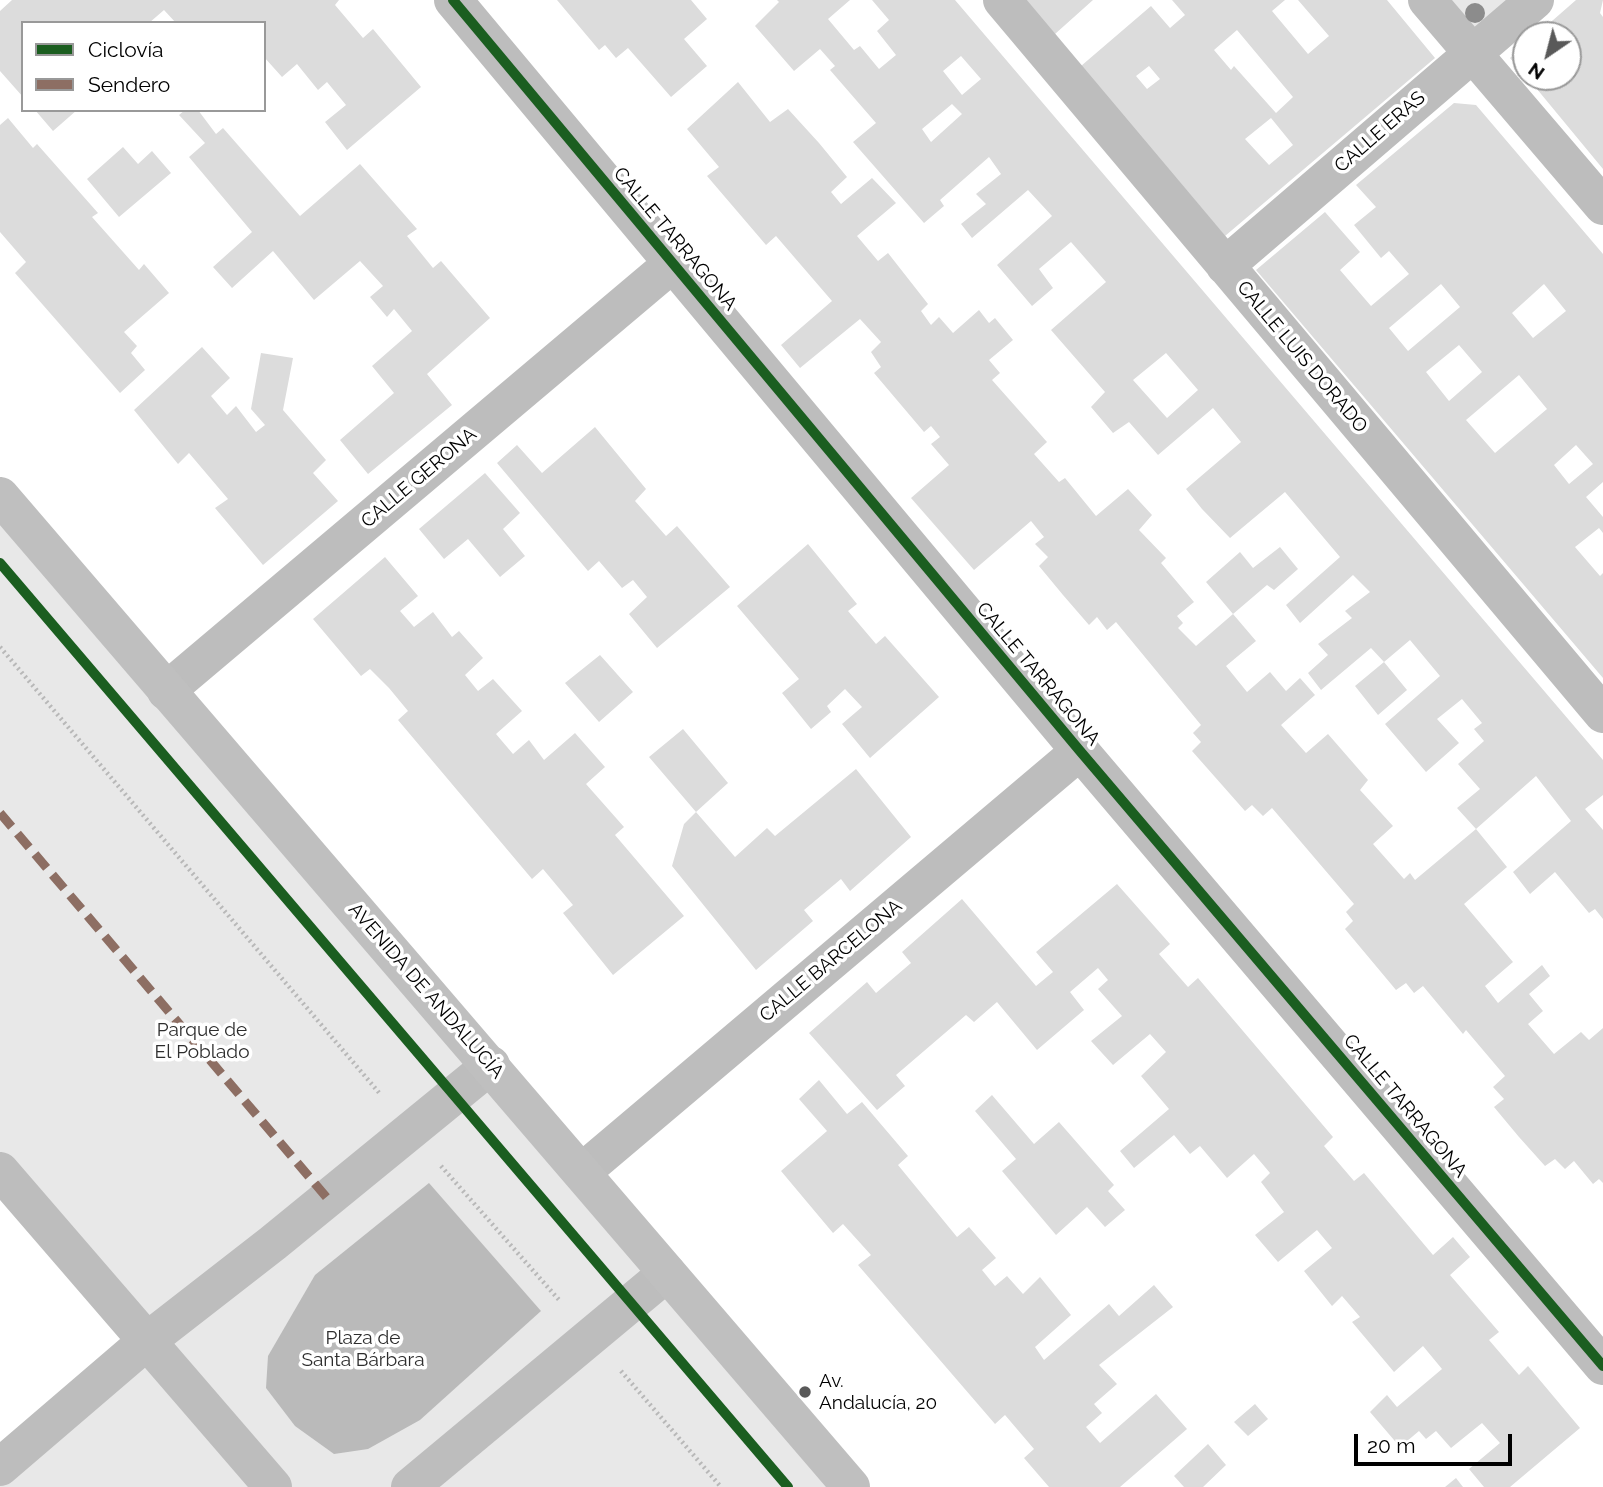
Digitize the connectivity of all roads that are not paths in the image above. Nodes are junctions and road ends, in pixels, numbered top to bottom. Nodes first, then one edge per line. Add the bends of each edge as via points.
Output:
1 (453, 0) edge
2 (1002, 0) edge
3 (1427, 0) edge
4 (1535, 0) edge
5 (1473, 52) junction
6 (1603, 206) edge
7 (672, 264) junction
8 (1225, 265) junction
9 (0, 496) edge
10 (166, 691) junction
11 (1603, 714) edge
12 (1080, 751) junction
13 (491, 1065) junction
14 (0, 1171) edge
15 (582, 1172) junction
16 (667, 1273) junction
17 (147, 1340) junction
18 (1603, 1366) edge
19 (0, 1467) edge
20 (273, 1487) edge
21 (410, 1487) edge
22 (850, 1487) edge

1 - 7 street, CALLE TARRAGONA
2 - 8 street, CALLE LUIS DORADO
3 - 5 street
4 - 5 street, CALLE ERAS
5 - 6 street
5 - 8 street, CALLE ERAS
7 - 10 street, CALLE GERONA
7 - 12 street, CALLE TARRAGONA
8 - 11 street, CALLE LUIS DORADO
9 - 10 street, AVENIDA DE ANDALUCÍA
10 - 13 street, AVENIDA DE ANDALUCÍA
12 - 15 street, CALLE BARCELONA
12 - 18 street, CALLE TARRAGONA
13 - 15 street, AVENIDA DE ANDALUCÍA
13 - 17 street
14 - 17 street
15 - 16 street, AVENIDA DE ANDALUCÍA
16 - 21 street
16 - 22 street, AVENIDA DE ANDALUCÍA
17 - 19 street
17 - 20 street

